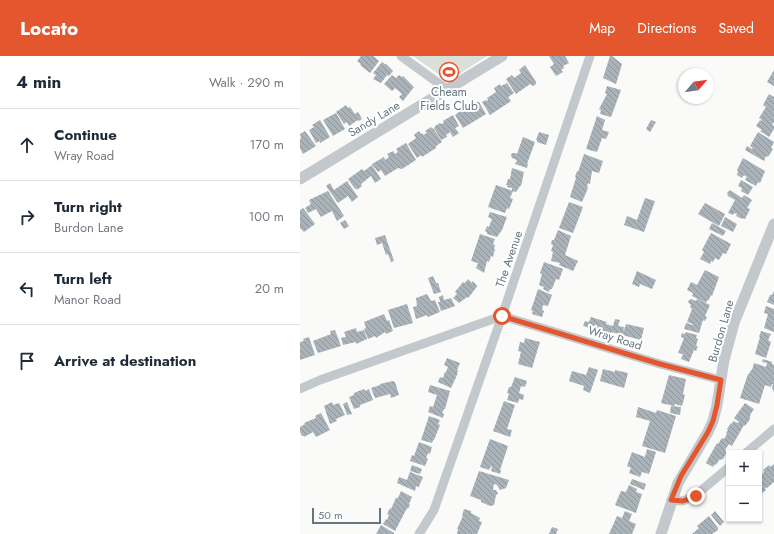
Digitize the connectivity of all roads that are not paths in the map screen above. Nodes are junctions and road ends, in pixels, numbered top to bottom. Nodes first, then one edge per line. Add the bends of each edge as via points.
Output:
1 (401, 56) edge
2 (502, 56) edge
3 (590, 56) edge
4 (446, 91) junction
5 (300, 179) edge
6 (774, 224) edge
7 (502, 316) junction
8 (721, 380) junction
9 (300, 389) edge
10 (774, 429) edge
11 (750, 450) edge
12 (726, 470) edge
13 (671, 500) junction
14 (419, 534) edge
15 (661, 534) edge

1 - 4 street
2 - 4 street, Sandy Lane
3 - 7 street, The Avenue
4 - 5 street, Sandy Lane
6 - 8 street, Burdon Lane via 734,324
7 - 8 street, Wray Road
7 - 9 street
7 - 14 street, The Avenue via 434,510
8 - 13 street, Burdon Lane via 713,421 681,476
10 - 11 street
12 - 13 street via 696,496 683,501
13 - 15 street, Burdon Lane

